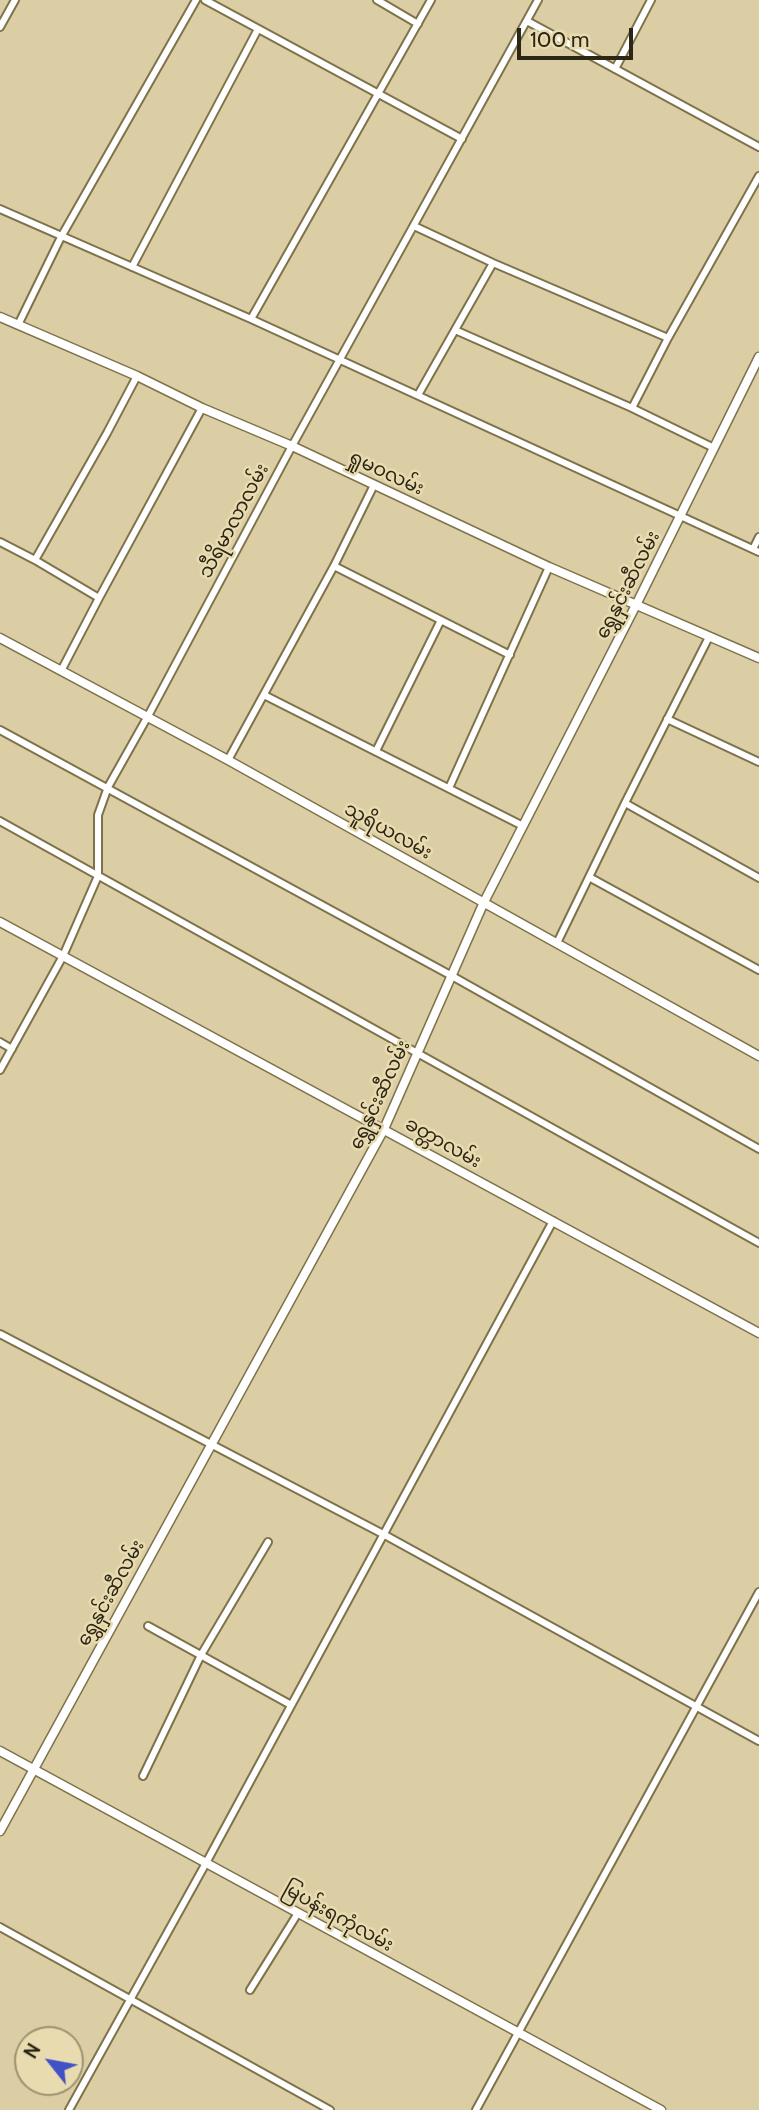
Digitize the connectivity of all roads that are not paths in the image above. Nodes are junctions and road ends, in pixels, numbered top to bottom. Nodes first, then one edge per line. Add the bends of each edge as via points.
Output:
1 (15, 0) edge
2 (196, 0) edge
3 (205, 0) edge
4 (377, 0) edge
5 (431, 0) edge
6 (538, 0) edge
7 (651, 0) edge
8 (527, 21) junction
9 (418, 24) junction
10 (0, 27) edge
11 (257, 29) junction
12 (615, 69) junction
13 (378, 95) junction
14 (462, 139) junction
15 (759, 147) edge
16 (759, 176) edge
17 (0, 209) edge
18 (414, 226) junction
19 (61, 237) junction
20 (493, 263) junction
21 (132, 267) junction
22 (0, 317) edge
23 (251, 319) junction
24 (18, 326) junction
25 (455, 330) junction
26 (668, 338) junction
27 (759, 357) edge
28 (340, 359) junction
29 (757, 368) edge
30 (137, 376) junction
31 (418, 396) junction
32 (202, 408) junction
33 (632, 408) junction
34 (292, 446) junction
35 (714, 448) junction
36 (374, 485) junction
37 (680, 517) junction
38 (759, 537) edge
39 (0, 542) edge
40 (756, 551) edge
41 (35, 560) junction
42 (334, 566) junction
43 (550, 567) junction
44 (99, 598) junction
45 (636, 605) junction
46 (441, 620) junction
47 (709, 637) junction
48 (0, 638) edge
49 (510, 655) junction
50 (759, 658) edge
51 (61, 671) junction
52 (264, 695) junction
53 (148, 716) junction
54 (667, 719) junction
55 (0, 730) edge
56 (376, 751) junction
57 (228, 760) junction
58 (759, 762) edge
59 (108, 787) junction
60 (449, 788) junction
61 (625, 803) junction
62 (0, 821) edge
63 (523, 826) junction
64 (98, 876) junction
65 (589, 877) junction
66 (759, 878) edge
67 (484, 902) junction
68 (0, 922) edge
69 (557, 943) junction
70 (63, 956) junction
71 (759, 971) edge
72 (452, 976) junction
73 (0, 1042) edge
74 (12, 1049) junction
75 (417, 1053) junction
76 (759, 1056) edge
77 (0, 1070) edge
78 (384, 1129) junction
79 (759, 1149) edge
80 (553, 1221) junction
81 (759, 1243) edge
82 (759, 1333) edge
83 (0, 1334) edge
84 (212, 1443) junction
85 (383, 1534) junction
86 (268, 1542) dead end
87 (759, 1592) edge
88 (148, 1626) dead end
89 (201, 1654) junction
90 (291, 1705) junction
91 (696, 1707) junction
92 (759, 1741) edge
93 (0, 1751) edge
94 (33, 1769) junction
95 (143, 1776) dead end
96 (0, 1831) edge
97 (205, 1863) junction
98 (298, 1913) junction
99 (0, 1927) edge
100 (250, 1990) dead end
101 (129, 2000) junction
102 (518, 2033) junction
103 (69, 2110) edge
104 (330, 2110) edge
105 (476, 2110) edge
106 (660, 2110) edge

1 - 10 street
2 - 19 street
3 - 11 street
4 - 9 street
5 - 9 street
6 - 8 street, သီရိမာလာလမ်း
7 - 12 street
8 - 12 street
8 - 14 street, သီရိမာလာလမ်း
9 - 13 street
11 - 13 street
11 - 21 street
12 - 15 street
13 - 14 street
13 - 23 street
14 - 18 street, သီရိမာလာလမ်း
16 - 26 street
17 - 19 street
18 - 20 street
18 - 28 street, သီရိမာလာလမ်း
19 - 21 street
19 - 24 street
20 - 25 street
20 - 26 street
21 - 23 street
22 - 24 street, ရှုမဝလမ်း
23 - 28 street
24 - 30 street, ရှုမဝလမ်း
25 - 31 street
25 - 33 street
26 - 33 street
27 - 29 street, ရွှေနှင်းဆီလမ်း
28 - 31 street
28 - 34 street, သီရိမာလာလမ်း
29 - 35 street, ရွှေနှင်းဆီလမ်း
30 - 32 street, ရှုမဝလမ်း
30 - 41 street
31 - 37 street
32 - 34 street, ရှုမဝလမ်း
32 - 44 street
33 - 35 street
34 - 36 street, ရှုမဝလမ်း
34 - 53 street, သီရိမာလာလမ်း
35 - 37 street, ရွှေနှင်းဆီလမ်း
36 - 42 street
36 - 43 street, ရှုမဝလမ်း
37 - 40 street
37 - 45 street, ရွှေနှင်းဆီလမ်း
38 - 40 street
39 - 41 street
41 - 44 street
42 - 46 street
42 - 52 street
43 - 45 street, ရှုမဝလမ်း
43 - 49 street
44 - 51 street
45 - 47 street, ရှုမဝလမ်း
45 - 63 street, ရွှေနှင်းဆီလမ်း
46 - 49 street
46 - 56 street
47 - 50 street, ရှုမဝလမ်း
47 - 54 street
48 - 51 street, သူရိယလမ်း
49 - 60 street
51 - 53 street, သူရိယလမ်း
52 - 56 street
52 - 57 street
53 - 57 street, သူရိယလမ်း
53 - 59 street, သီရိမာလာလမ်း
54 - 58 street
54 - 61 street
55 - 59 street
56 - 60 street
57 - 67 street, သူရိယလမ်း
59 - 64 street, သီရိမာလာလမ်း via 98,815
59 - 72 street
60 - 63 street
61 - 65 street
61 - 66 street
62 - 64 street
63 - 67 street, ရွှေနှင်းဆီလမ်း
64 - 70 street, သီရိမာလာလမ်း
64 - 75 street
65 - 69 street
65 - 71 street
67 - 69 street, သူရိယလမ်း
67 - 72 street, ရွှေနှင်းဆီလမ်း
68 - 70 street, ခတ္တာလမ်း
69 - 76 street, သူရိယလမ်း
70 - 74 street, သီရိမာလာလမ်း
70 - 78 street, ခတ္တာလမ်း
72 - 75 street, ရွှေနှင်းဆီလမ်း
72 - 79 street
73 - 74 street
74 - 77 street, သီရိမာလာလမ်း
75 - 78 street, ရွှေနှင်းဆီလမ်း
75 - 81 street
78 - 80 street, ခတ္တာလမ်း
78 - 84 street, ရွှေနှင်းဆီလမ်း
80 - 82 street, ခတ္တာလမ်း
80 - 85 street
83 - 84 street
84 - 85 street
84 - 94 street, ရွှေနှင်းဆီလမ်း
85 - 90 street
85 - 91 street
86 - 89 street
87 - 91 street
88 - 89 street
89 - 90 street
89 - 95 street
90 - 97 street
91 - 92 street
91 - 102 street
93 - 94 street, မြပန်းရကုံလမ်း
94 - 96 street, ရွှေနှင်းဆီလမ်း
94 - 97 street, မြပန်းရကုံလမ်း
97 - 98 street, မြပန်းရကုံလမ်း
97 - 101 street
98 - 100 street
98 - 102 street, မြပန်းရကုံလမ်း
99 - 101 street
101 - 103 street
101 - 104 street
102 - 105 street
102 - 106 street, မြပန်းရကုံလမ်း

